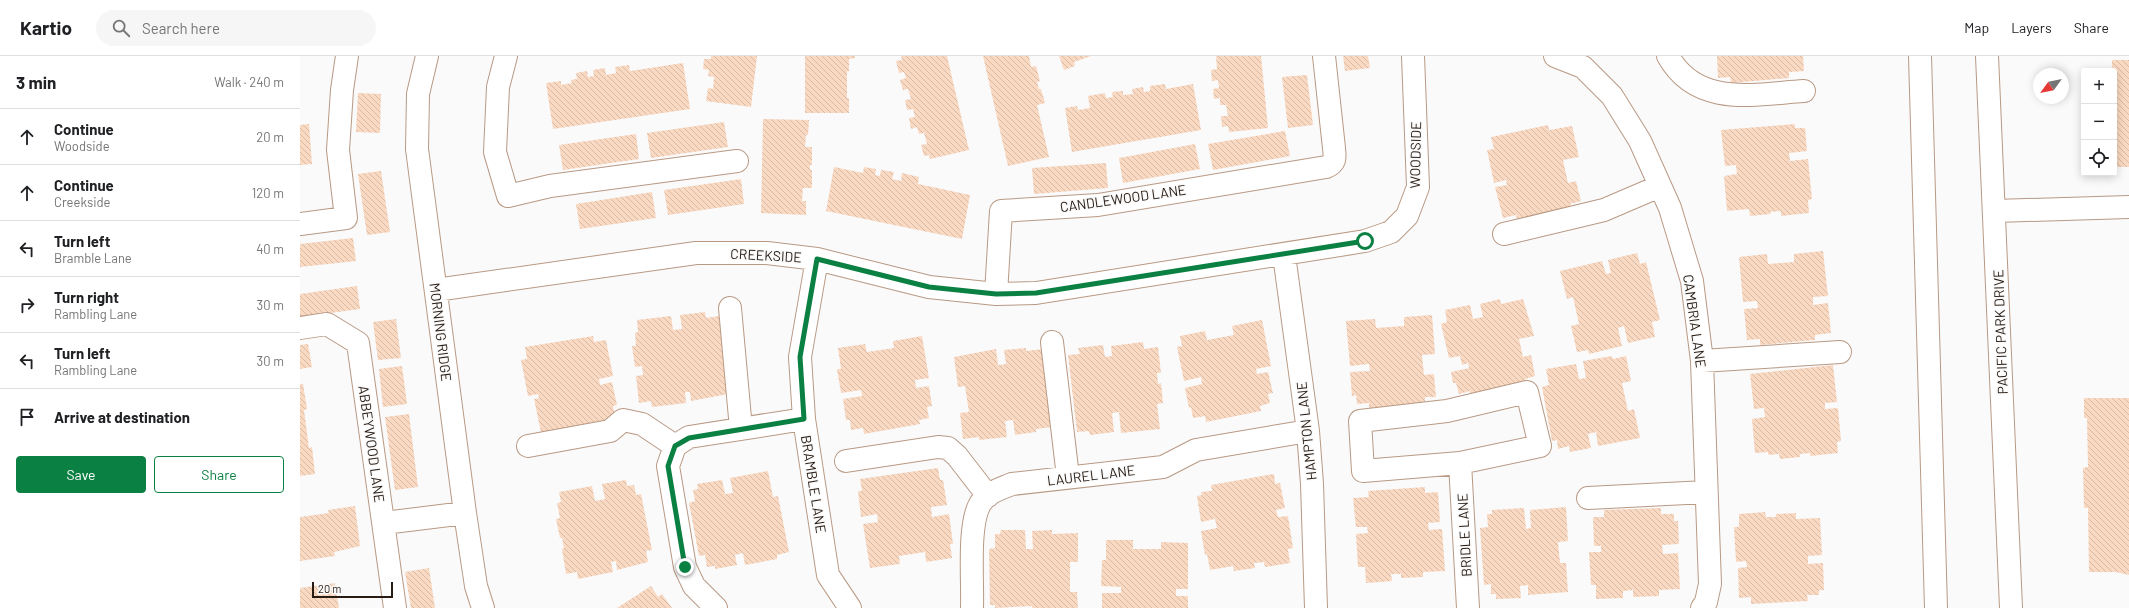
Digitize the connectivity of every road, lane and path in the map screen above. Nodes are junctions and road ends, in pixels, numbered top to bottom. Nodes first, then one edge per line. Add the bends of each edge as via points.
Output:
1 (347, 56) edge
2 (427, 56) edge
3 (506, 56) edge
4 (1324, 56) edge
5 (1413, 56) edge
6 (1418, 56) edge
7 (1555, 56) edge
8 (1668, 56) edge
9 (1920, 56) edge
10 (1987, 56) edge
11 (1587, 62) edge
12 (1804, 91) dead end
13 (737, 161) dead end
14 (1660, 186) junction
15 (2129, 207) edge
16 (1995, 212) junction
17 (300, 224) edge
18 (1504, 234) dead end
19 (1284, 255) junction
20 (817, 259) junction
21 (436, 290) junction
22 (996, 294) junction
23 (730, 308) dead end
24 (300, 328) edge
25 (1052, 342) dead end
26 (1840, 352) dead end
27 (1702, 361) junction
28 (804, 419) junction
29 (742, 429) junction
30 (1308, 431) junction
31 (528, 446) dead end
32 (675, 446) junction
33 (846, 461) dead end
34 (1460, 463) junction
35 (1068, 478) junction
36 (1706, 492) junction
37 (988, 496) junction
38 (1588, 498) dead end
39 (465, 513) junction
40 (384, 523) junction
41 (1708, 606) edge
42 (394, 608) edge
43 (482, 608) edge
44 (716, 608) edge
45 (850, 608) edge
46 (972, 608) edge
47 (1316, 608) edge
48 (1468, 608) edge
49 (1936, 608) edge
50 (2011, 608) edge

1 - 17 street via 338,150 346,218
2 - 21 street, MORNING RIDGE via 418,94 418,149
3 - 13 street via 498,87 495,152 508,196 550,186
4 - 22 street, CANDLEWOOD LANE via 1335,160 1332,165 1098,204 1001,211
5 - 6 street
5 - 19 street, WOODSIDE via 1418,187 1407,216 1391,232 1365,241
7 - 11 street, CAMBRIA LANE
8 - 12 street via 1689,81 1710,92 1739,95
9 - 49 street
10 - 16 street, PACIFIC PARK DRIVE
11 - 14 street, CAMBRIA LANE via 1640,141
14 - 18 street via 1604,210
14 - 27 street, CAMBRIA LANE via 1670,208 1692,281
15 - 16 street
16 - 50 street, PACIFIC PARK DRIVE
19 - 22 street, CREEKSIDE via 1036,293
19 - 30 street, HAMPTON LANE
20 - 21 street, CREEKSIDE via 767,253 696,253
20 - 22 street, CREEKSIDE via 929,287
20 - 28 street, BRAMBLE LANE via 800,357
21 - 39 street, MORNING RIDGE
23 - 29 street
24 - 40 street, ABBEYWOOD LANE via 327,324 358,343
25 - 35 street
26 - 27 street
27 - 36 street, CAMBRIA LANE
28 - 29 street
28 - 45 street, BRAMBLE LANE via 828,575
29 - 32 street via 689,438
30 - 35 street, LAUREL LANE via 1196,450 1163,466
30 - 47 street, HAMPTON LANE
31 - 32 street via 610,431 623,420 642,424
32 - 44 street via 668,466 685,567 694,586
33 - 37 street via 938,447 948,448
34 - 34 street via 1362,471 1360,421 1447,411 1527,392 1540,446
34 - 48 street, BRIDLE LANE
35 - 37 street, LAUREL LANE via 1012,484 993,491
36 - 38 street
36 - 41 street, CAMBRIA LANE via 1710,584
37 - 46 street, LAUREL LANE via 980,505 974,522
39 - 40 street
39 - 43 street, MORNING RIDGE via 476,586
40 - 42 street, ABBEYWOOD LANE

